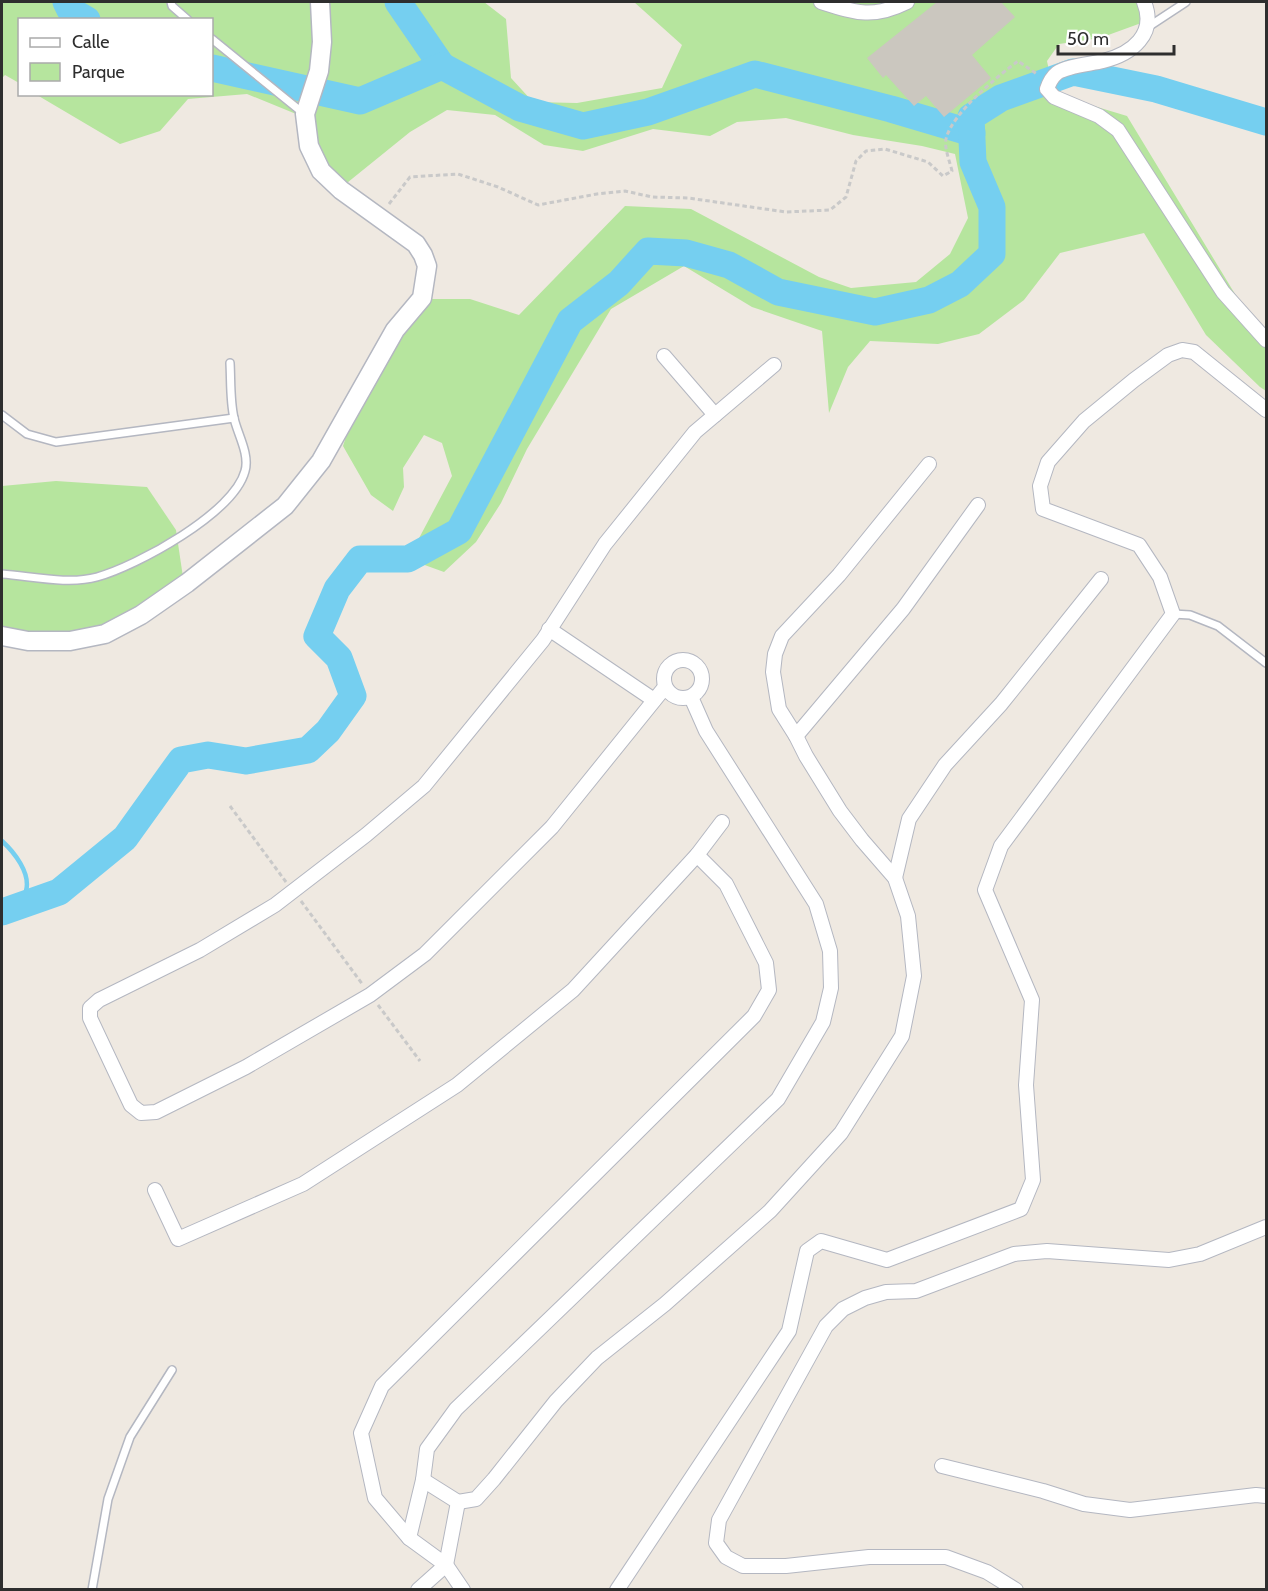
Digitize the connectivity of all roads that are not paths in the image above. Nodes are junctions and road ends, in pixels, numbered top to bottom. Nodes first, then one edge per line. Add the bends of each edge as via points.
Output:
1 (171, 2) edge
2 (320, 2) edge
3 (821, 2) edge
4 (907, 2) edge
5 (1144, 2) edge
6 (1186, 2) edge
7 (186, 18) edge
8 (1148, 27) junction
9 (213, 40) edge
10 (305, 114) junction
11 (1266, 340) edge
12 (664, 356) dead end
13 (230, 363) dead end
14 (774, 365) dead end
15 (1266, 410) edge
16 (2, 415) edge
17 (715, 415) junction
18 (234, 418) junction
19 (929, 464) dead end
20 (978, 505) dead end
21 (2, 574) edge
22 (1101, 579) dead end
23 (1173, 614) junction
24 (549, 629) junction
25 (2, 636) edge
26 (1266, 663) edge
27 (665, 687) junction
28 (691, 697) junction
29 (654, 700) junction
30 (796, 736) junction
31 (722, 822) dead end
32 (697, 855) junction
33 (895, 878) junction
34 (155, 1190) dead end
35 (1266, 1227) edge
36 (172, 1370) dead end
37 (942, 1466) dead end
38 (423, 1480) junction
39 (1266, 1496) edge
40 (458, 1502) junction
41 (409, 1538) junction
42 (446, 1565) junction
43 (92, 1590) edge
44 (418, 1590) edge
45 (463, 1590) edge
46 (617, 1590) edge
47 (1016, 1590) edge

1 - 7 lane
2 - 10 street via 319,71
3 - 4 street via 854,13 888,12
5 - 8 street
6 - 8 lane
8 - 11 street via 1127,52 1058,72 1047,89 1054,97 1099,116 1118,130 1223,292
9 - 10 lane
10 - 25 street via 309,146 321,171 416,244 423,255 427,266 422,298 395,330 321,461 285,506 187,583 105,634 69,641 28,641
12 - 17 street
13 - 18 lane
14 - 17 street
15 - 23 street via 1194,352 1182,350 1168,355 1084,421 1048,462 1040,486 1043,509 1139,544 1160,577
16 - 18 lane via 27,434 56,442
17 - 24 street via 695,432 605,544
18 - 21 lane via 243,440 246,470 237,487 219,508 157,552 96,578 53,580
19 - 30 street via 839,575 782,636 773,672 779,709
20 - 30 street via 903,609
22 - 33 street via 1001,704 945,765 909,819
23 - 26 lane via 1190,615 1218,626
23 - 46 street via 1002,846 986,890 1032,1000 1026,1085 1033,1180 1021,1209 887,1260 821,1241 807,1251 789,1331
24 - 29 street
24 - 29 street via 424,786 366,835 275,905 90,1008 90,1018 131,1105 141,1113 156,1112 246,1067 370,994 425,954 552,827
27 - 28 street via 681,699
27 - 28 street via 663,677 667,668 675,661 685,660 695,664 703,682
27 - 29 street
28 - 38 street via 706,731 816,904 830,951 831,988 823,1022 778,1099 456,1409 428,1449
30 - 33 street via 840,811
31 - 32 street
32 - 34 street via 573,990 458,1085 303,1184 178,1239
32 - 41 street via 732,895 766,963 769,990 754,1016 382,1386 361,1433 375,1498
33 - 40 street via 908,916 914,976 902,1036 841,1133 770,1211 597,1358 556,1401 476,1499
35 - 47 street via 1200,1254 1169,1260 1047,1251 1014,1254 916,1291 886,1292 865,1298 843,1310 826,1326 719,1520 716,1543 726,1557 743,1566 786,1566 869,1557 946,1557 987,1572
36 - 43 lane via 129,1437 108,1499
37 - 39 street via 1084,1504 1130,1510
38 - 40 street
38 - 41 street
40 - 42 street
41 - 42 street
42 - 44 street
42 - 45 street

